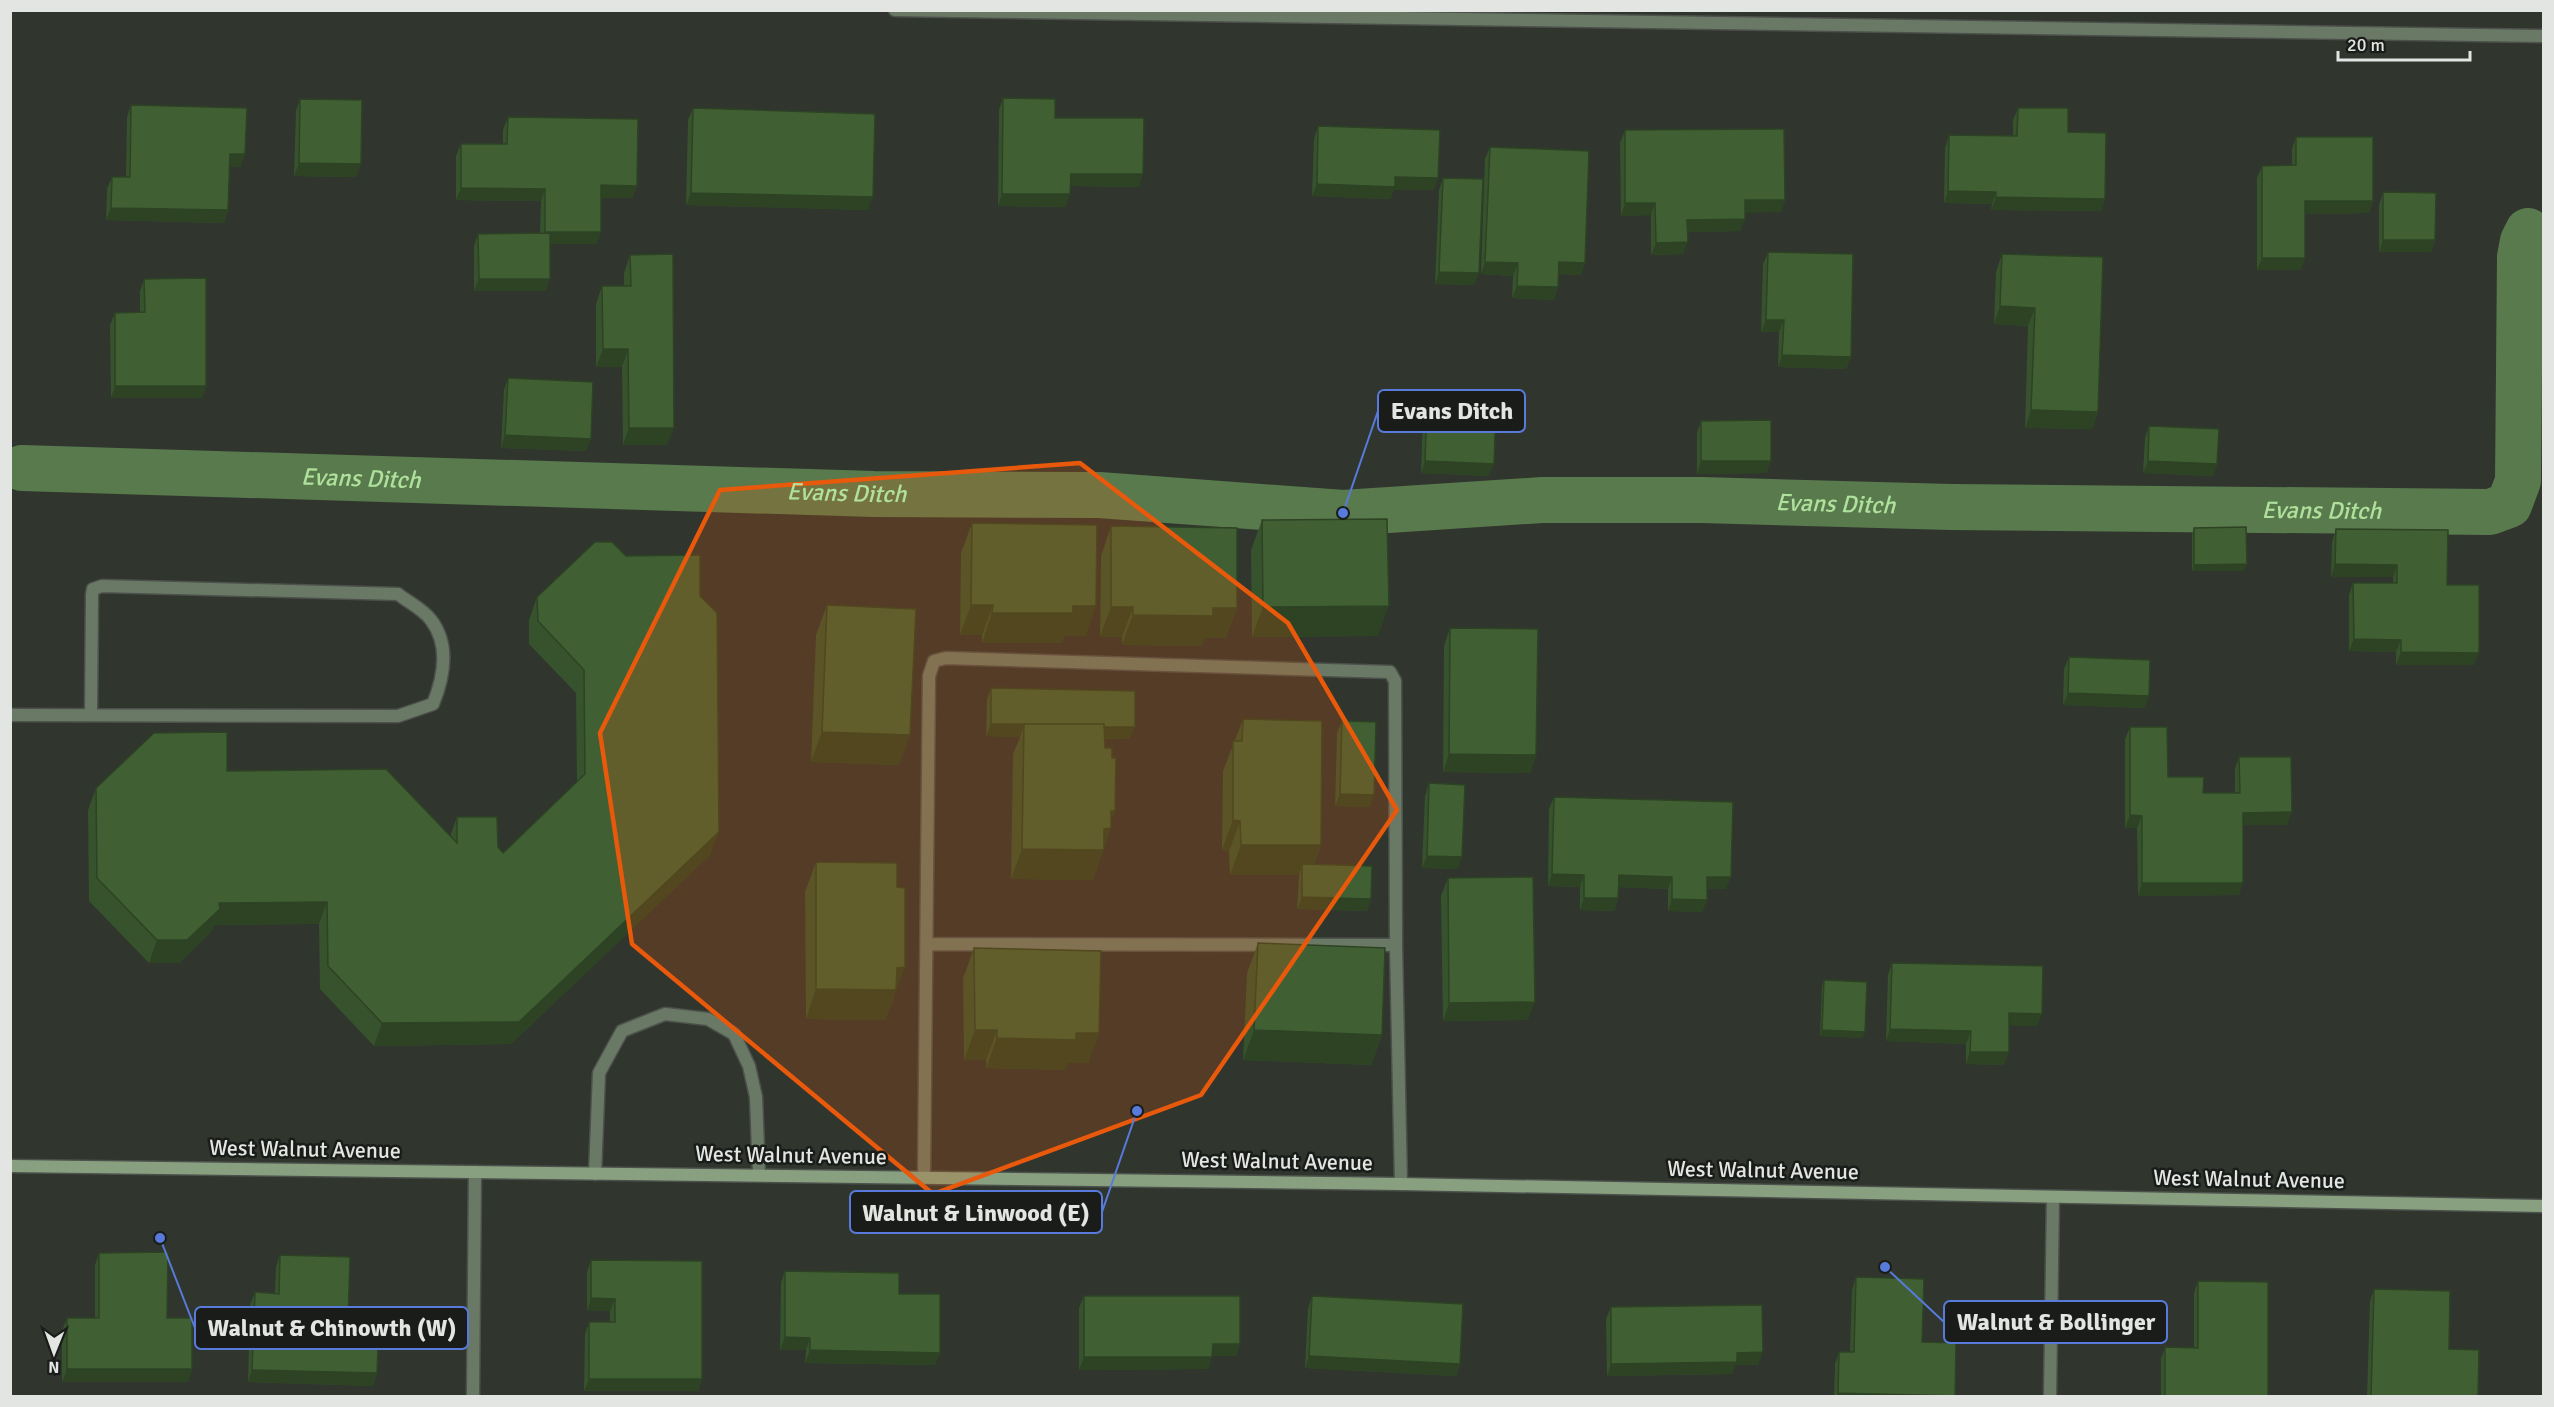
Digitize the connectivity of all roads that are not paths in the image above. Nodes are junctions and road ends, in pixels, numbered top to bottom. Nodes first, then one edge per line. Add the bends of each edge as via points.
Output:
1 (896, 10) edge
2 (2544, 36) edge
3 (91, 714) junction
4 (10, 715) edge
5 (927, 944) junction
6 (1396, 945) junction
7 (10, 1166) edge
8 (475, 1172) junction
9 (595, 1174) junction
10 (759, 1174) junction
11 (924, 1178) junction
12 (1401, 1184) junction
13 (2053, 1197) junction
14 (2544, 1206) edge
15 (473, 1396) edge
16 (2050, 1396) edge

1 - 2 street
3 - 3 street via 398,716 433,704 443,667 444,644 431,619 398,594 102,586 93,589 92,595
3 - 4 street
5 - 6 street
5 - 6 street via 929,676 934,661 946,658 1390,672 1395,681
5 - 11 street
6 - 12 street
7 - 8 main road, West Walnut Avenue
8 - 9 main road, West Walnut Avenue
8 - 15 street
9 - 10 main road, West Walnut Avenue
9 - 10 street via 599,1073 622,1031 665,1014 708,1019 734,1035 749,1066 756,1097
10 - 11 main road, West Walnut Avenue
11 - 12 main road, West Walnut Avenue
12 - 13 main road, West Walnut Avenue
13 - 14 main road, West Walnut Avenue
13 - 16 street

